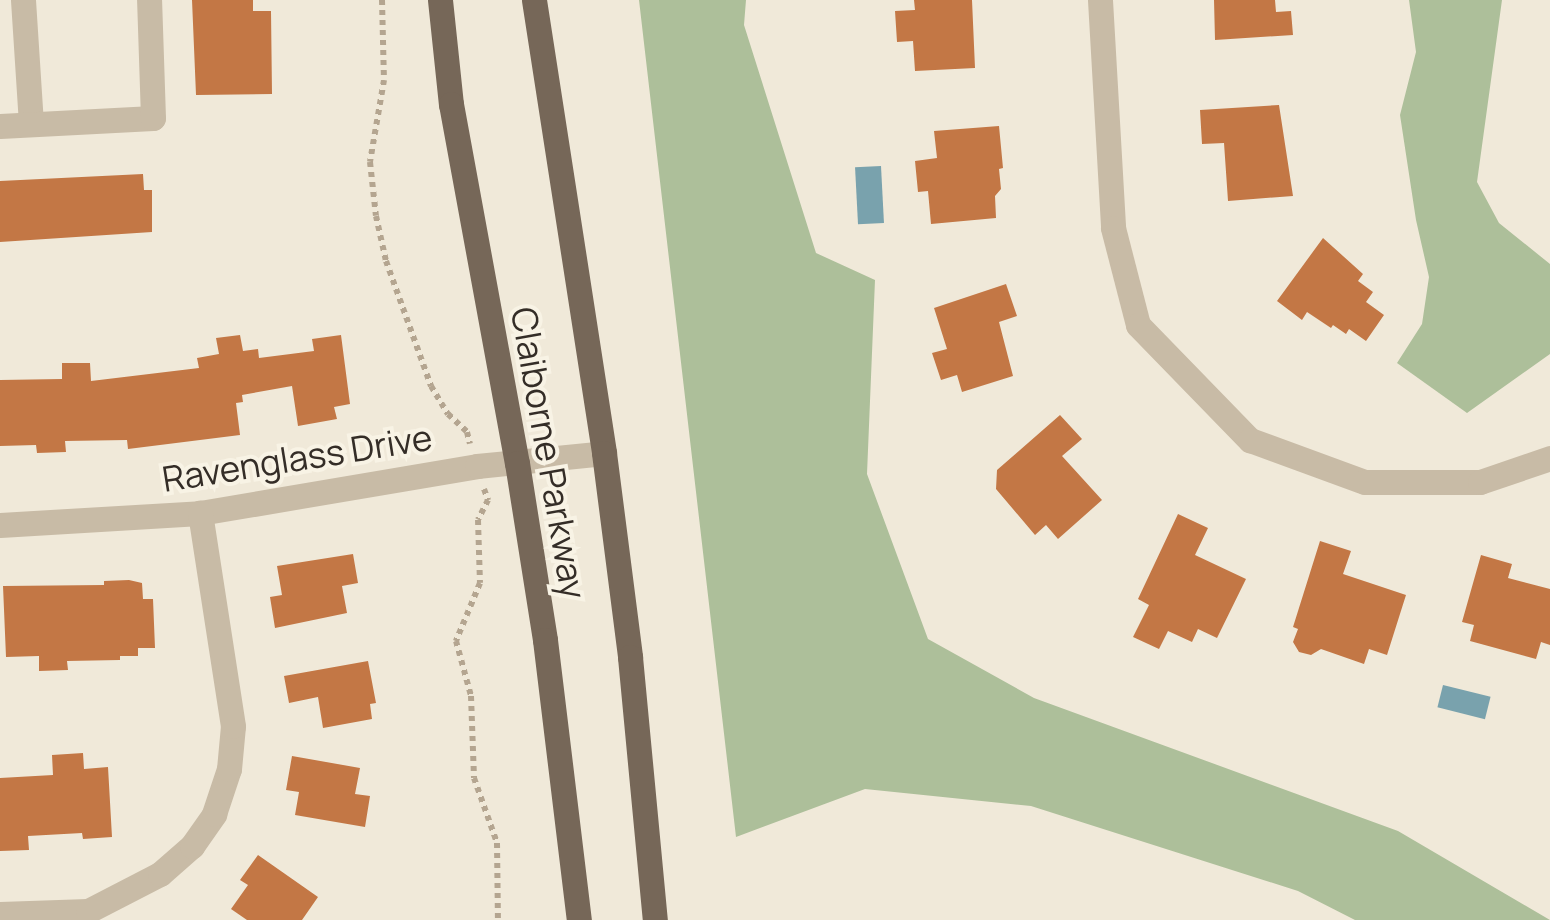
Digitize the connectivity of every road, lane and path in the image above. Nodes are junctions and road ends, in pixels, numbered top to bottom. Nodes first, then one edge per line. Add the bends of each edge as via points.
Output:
1 (24, 0) edge
2 (149, 0) edge
3 (440, 0) edge
4 (534, 0) edge
5 (1100, 0) edge
6 (31, 124) junction
7 (0, 126) edge
8 (604, 453) junction
9 (1550, 458) edge
10 (518, 463) junction
11 (200, 514) junction
12 (0, 525) edge
13 (0, 914) edge
14 (578, 920) edge
15 (655, 920) edge

1 - 6 street
2 - 6 street via 154,118
3 - 10 main road, Claiborne Parkway via 451,104
4 - 8 main road, Claiborne Parkway
5 - 9 street via 1113,228 1138,325 1250,440 1365,482 1480,482
6 - 7 street
8 - 10 street, Ravenglass Drive
8 - 15 main road, Claiborne Parkway
10 - 11 street, Ravenglass Drive
10 - 14 main road, Claiborne Parkway
11 - 12 street, Ravenglass Drive
11 - 13 street via 233,726 229,769 214,814 192,846 160,874 88,910

